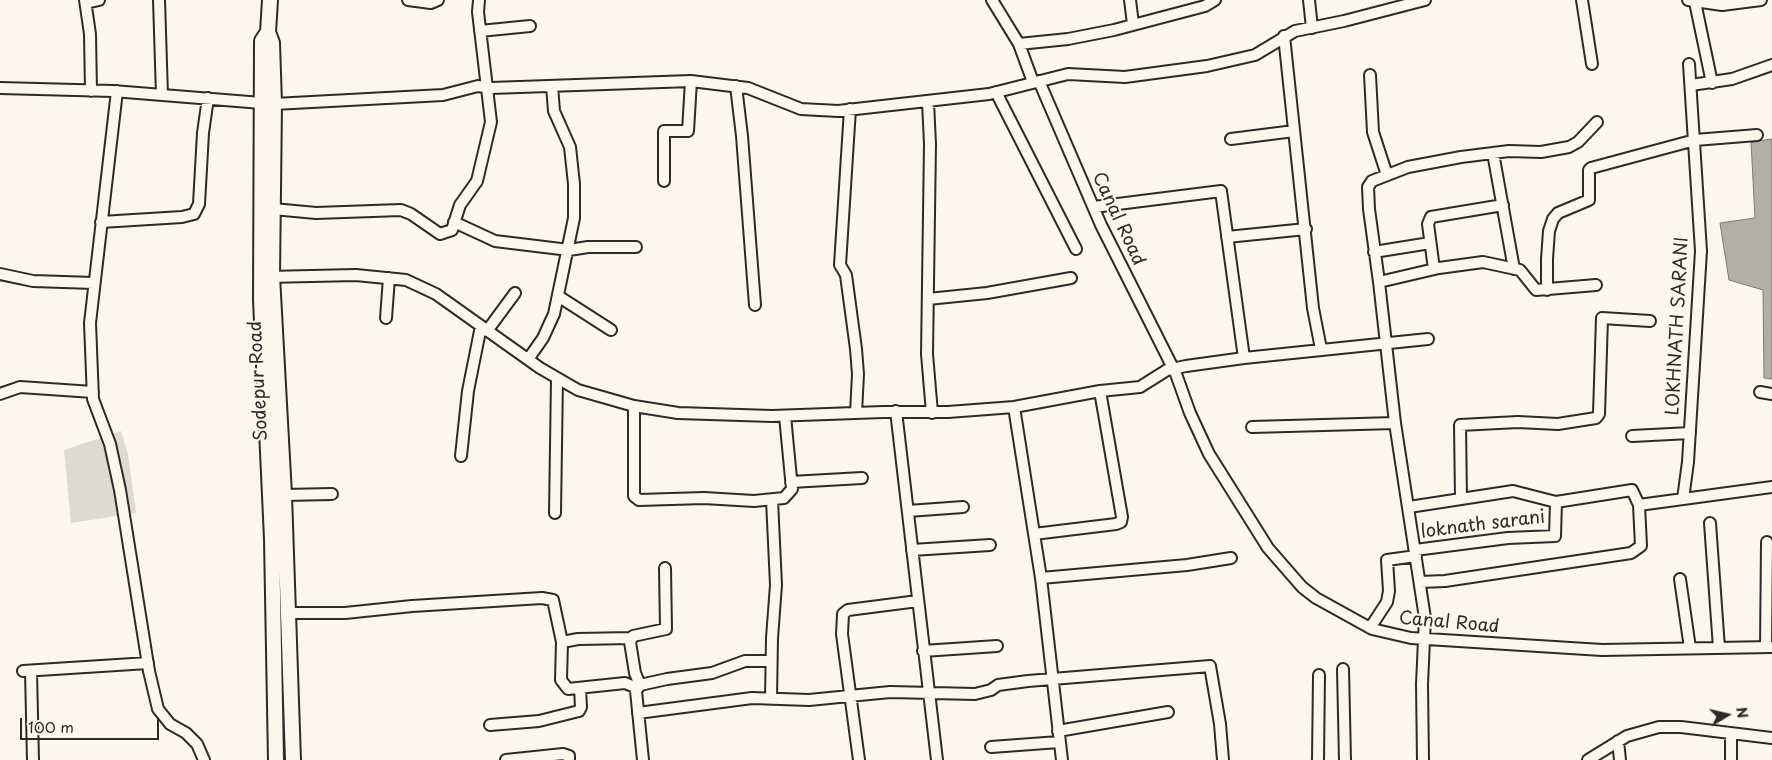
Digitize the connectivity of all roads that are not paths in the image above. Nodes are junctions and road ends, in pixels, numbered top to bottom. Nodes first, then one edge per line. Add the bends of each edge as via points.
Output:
1 (98, 0) edge
2 (159, 0) edge
3 (270, 0) edge
4 (408, 0) edge
5 (438, 0) edge
6 (479, 0) edge
7 (992, 0) edge
8 (1130, 0) edge
9 (1215, 0) edge
10 (1309, 0) edge
11 (1425, 0) edge
12 (1582, 0) edge
13 (1761, 0) edge
14 (85, 1) edge
15 (1692, 1) edge
16 (1406, 2) edge
17 (1133, 24) junction
18 (530, 26) dead end
19 (1312, 28) junction
20 (480, 31) junction
21 (1284, 36) junction
22 (1019, 44) junction
23 (1592, 64) dead end
24 (1689, 64) dead end
25 (1772, 65) edge
26 (1370, 75) dead end
27 (691, 81) junction
28 (1036, 81) junction
29 (1712, 83) junction
30 (1691, 85) junction
31 (552, 86) junction
32 (736, 86) junction
33 (486, 87) junction
34 (0, 88) edge
35 (90, 91) junction
36 (117, 91) junction
37 (996, 92) junction
38 (162, 95) junction
39 (208, 98) junction
40 (928, 102) junction
41 (268, 103) junction
42 (850, 109) junction
43 (1597, 122) dead end
44 (1294, 130) junction
45 (1757, 135) dead end
46 (1231, 139) dead end
47 (1694, 140) junction
48 (1493, 153) junction
49 (1387, 175) junction
50 (664, 181) dead end
51 (1503, 205) junction
52 (1094, 207) junction
53 (273, 210) junction
54 (101, 222) junction
55 (454, 222) junction
56 (1306, 229) junction
57 (1227, 238) junction
58 (1430, 243) junction
59 (636, 248) dead end
60 (1076, 249) dead end
61 (569, 250) junction
62 (1374, 252) junction
63 (1434, 269) junction
64 (1514, 269) junction
65 (0, 274) edge
66 (267, 276) junction
67 (389, 278) junction
68 (1071, 278) dead end
69 (1379, 282) junction
70 (94, 283) junction
71 (1596, 285) dead end
72 (1547, 290) junction
73 (515, 293) dead end
74 (558, 296) junction
75 (928, 299) junction
76 (755, 305) dead end
77 (386, 318) dead end
78 (1650, 321) dead end
79 (484, 329) junction
80 (612, 330) dead end
81 (1428, 339) dead end
82 (1385, 343) junction
83 (1321, 349) junction
84 (529, 358) junction
85 (1244, 358) junction
86 (1172, 369) junction
87 (557, 379) junction
88 (1100, 391) junction
89 (93, 392) junction
90 (1760, 392) dead end
91 (0, 394) edge
92 (1772, 394) edge
93 (634, 406) junction
94 (1014, 407) junction
95 (896, 412) junction
96 (856, 413) junction
97 (932, 413) junction
98 (785, 416) junction
99 (1395, 423) junction
100 (1252, 427) dead end
101 (1690, 432) junction
102 (1632, 436) dead end
103 (461, 456) dead end
104 (862, 478) dead end
105 (791, 482) junction
106 (1772, 487) edge
107 (284, 494) junction
108 (332, 494) dead end
109 (1461, 499) junction
110 (1684, 499) junction
111 (772, 500) junction
112 (1556, 502) junction
113 (1639, 504) junction
114 (963, 507) dead end
115 (1409, 507) junction
116 (908, 511) junction
117 (555, 513) dead end
118 (1710, 523) dead end
119 (1034, 534) junction
120 (1767, 542) dead end
121 (990, 545) dead end
122 (912, 550) junction
123 (1416, 553) junction
124 (1231, 558) dead end
125 (665, 568) dead end
126 (1041, 578) junction
127 (1680, 579) dead end
128 (1420, 582) junction
129 (918, 601) junction
130 (289, 613) junction
131 (1370, 628) junction
132 (631, 638) junction
133 (562, 642) junction
134 (1425, 642) junction
135 (998, 646) dead end
136 (1769, 647) edge
137 (1690, 648) junction
138 (1719, 648) junction
139 (923, 652) junction
140 (771, 661) junction
141 (148, 664) junction
142 (1343, 669) dead end
143 (1319, 675) dead end
144 (1054, 680) junction
145 (639, 686) junction
146 (580, 688) junction
147 (929, 693) junction
148 (851, 694) junction
149 (771, 699) junction
150 (638, 712) junction
151 (1168, 712) dead end
152 (490, 726) dead end
153 (1731, 735) junction
154 (1059, 737) junction
155 (1772, 738) edge
156 (1618, 741) junction
157 (991, 747) dead end
158 (33, 760) edge
159 (204, 760) edge
160 (276, 760) edge
161 (293, 760) edge
162 (506, 760) edge
163 (569, 760) edge
164 (643, 760) edge
165 (859, 760) edge
166 (936, 760) edge
167 (1062, 760) edge
168 (1223, 760) edge
169 (1318, 760) edge
170 (1345, 760) edge
171 (1423, 760) edge
172 (1588, 760) edge
173 (1620, 760) edge
174 (1731, 760) edge

1 - 14 street
2 - 38 street
3 - 41 main road, Sodepur Road via 268,32 272,43
4 - 5 street via 431,3
6 - 20 street
7 - 22 street, Canal Road
8 - 17 street
9 - 17 street via 1205,6
10 - 19 street
11 - 16 street
12 - 23 street
13 - 15 street via 1722,5
14 - 35 street via 90,34
15 - 29 street
16 - 19 street
17 - 22 street via 1068,39
18 - 20 street
19 - 21 street
20 - 33 street
21 - 28 street via 1255,55 1207,66 1125,77 1068,74
21 - 44 street
22 - 28 street, Canal Road
24 - 30 street, LOKHNATH SARANI
25 - 29 street
26 - 49 street via 1373,132
27 - 31 street
27 - 32 street
27 - 50 street via 688,131 664,130
28 - 37 street
28 - 52 street, Canal Road
29 - 30 street
30 - 47 street, LOKHNATH SARANI
31 - 33 street
31 - 61 street via 554,111 570,147 574,184 574,218
32 - 42 street via 779,98 801,109
32 - 76 street
33 - 41 street via 443,94
33 - 55 street via 490,122 483,160 477,181 460,205
34 - 35 street
35 - 36 street
36 - 38 street
36 - 54 street
37 - 40 street
37 - 60 street
38 - 39 street
39 - 41 street
39 - 54 street via 199,204 194,214
40 - 42 street
40 - 75 street
41 - 53 main road, Sodepur Road
41 - 66 main road
42 - 96 street via 840,264 846,275 856,349
43 - 48 street via 1569,147 1541,152
44 - 46 street
44 - 56 street
45 - 47 street
47 - 72 street via 1588,170 1590,200 1558,213 1553,219 1549,231
47 - 101 street, LOKHNATH SARANI via 1701,251
48 - 49 street via 1408,167
48 - 51 street
49 - 62 street via 1372,181 1368,187
51 - 58 street via 1431,217 1428,224
51 - 64 street
52 - 57 street via 1221,191
52 - 86 street, Canal Road
53 - 55 street via 316,213 401,210 440,234 452,230
53 - 66 main road, Sodepur Road
54 - 70 street
55 - 61 street via 495,241
56 - 57 street
56 - 83 street via 1313,308
57 - 85 street
58 - 62 street
58 - 63 street
59 - 61 street
61 - 74 street
62 - 69 street
63 - 64 street via 1483,262
63 - 69 street
64 - 72 street via 1525,274 1536,290
65 - 70 street via 33,281
66 - 67 street
66 - 107 main road, Sodepur Road
66 - 160 main road
67 - 77 street
67 - 79 street via 406,280 436,294
68 - 75 street via 987,294
69 - 82 street
70 - 89 street via 90,323
71 - 72 street
73 - 79 street
74 - 80 street
74 - 84 street via 543,338
75 - 97 street via 927,354
78 - 109 street via 1602,318 1599,414 1596,418 1558,424 1460,425
79 - 84 street
79 - 103 street via 468,391
81 - 82 street
82 - 83 street
82 - 99 street
83 - 85 street
84 - 87 street
85 - 86 street
86 - 88 street via 1140,387
86 - 131 street, Canal Road via 1209,454 1268,548 1302,587 1322,602
87 - 93 street via 578,390
87 - 117 street
88 - 94 street
88 - 119 street via 1121,522
89 - 91 street via 20,386
89 - 141 street via 110,444 120,490
90 - 92 street
93 - 98 street via 678,413
93 - 111 street via 636,499
94 - 97 street
94 - 119 street
95 - 96 street
95 - 97 street
95 - 116 street
96 - 98 street
98 - 105 street
99 - 100 street
99 - 115 street
101 - 102 street
101 - 110 street, LOKHNATH SARANI
104 - 105 street
105 - 111 street via 789,494
106 - 110 street
107 - 108 street
107 - 130 main road, Sodepur Road
109 - 112 street, loknath sarani via 1513,491
109 - 115 street, loknath sarani
110 - 113 street
111 - 140 street via 776,585
112 - 113 street, loknath sarani via 1632,490
112 - 123 street, loknath sarani via 1555,536 1508,538
113 - 128 street via 1641,546 1631,553
114 - 116 street
115 - 123 street
116 - 122 street
118 - 138 street
119 - 126 street
120 - 136 street
121 - 122 street
122 - 129 street
123 - 128 street
123 - 131 street via 1387,560 1387,602
124 - 126 street
125 - 132 street via 666,629
126 - 144 street
127 - 137 street
128 - 134 street
129 - 139 street
129 - 148 street via 844,612 842,634
130 - 133 street via 345,613 542,598 553,600
130 - 161 main road, Sodepur Road
131 - 134 street, Canal Road
132 - 133 street via 578,638
132 - 145 street
133 - 146 street via 561,680 568,689
134 - 137 street, Canal Road via 1602,650
134 - 171 street
135 - 139 street
136 - 138 street, Canal Road
137 - 138 street, Canal Road
139 - 147 street
140 - 145 street via 746,661 712,673
140 - 149 street
141 - 158 street via 27,671
141 - 159 street via 158,709 170,724 186,732 197,744
142 - 170 street
143 - 169 street
144 - 147 street via 998,685 975,694
144 - 154 street
144 - 168 street via 1210,666
145 - 146 street via 625,683
145 - 150 street
146 - 152 street via 579,711 539,721
147 - 148 street
147 - 166 street
148 - 149 street via 809,700
148 - 165 street
149 - 150 street via 752,698
150 - 164 street
151 - 154 street
153 - 155 street
153 - 156 street via 1659,727
153 - 174 street
154 - 157 street
154 - 167 street
156 - 172 street
156 - 173 street
162 - 163 street via 563,754 569,756

